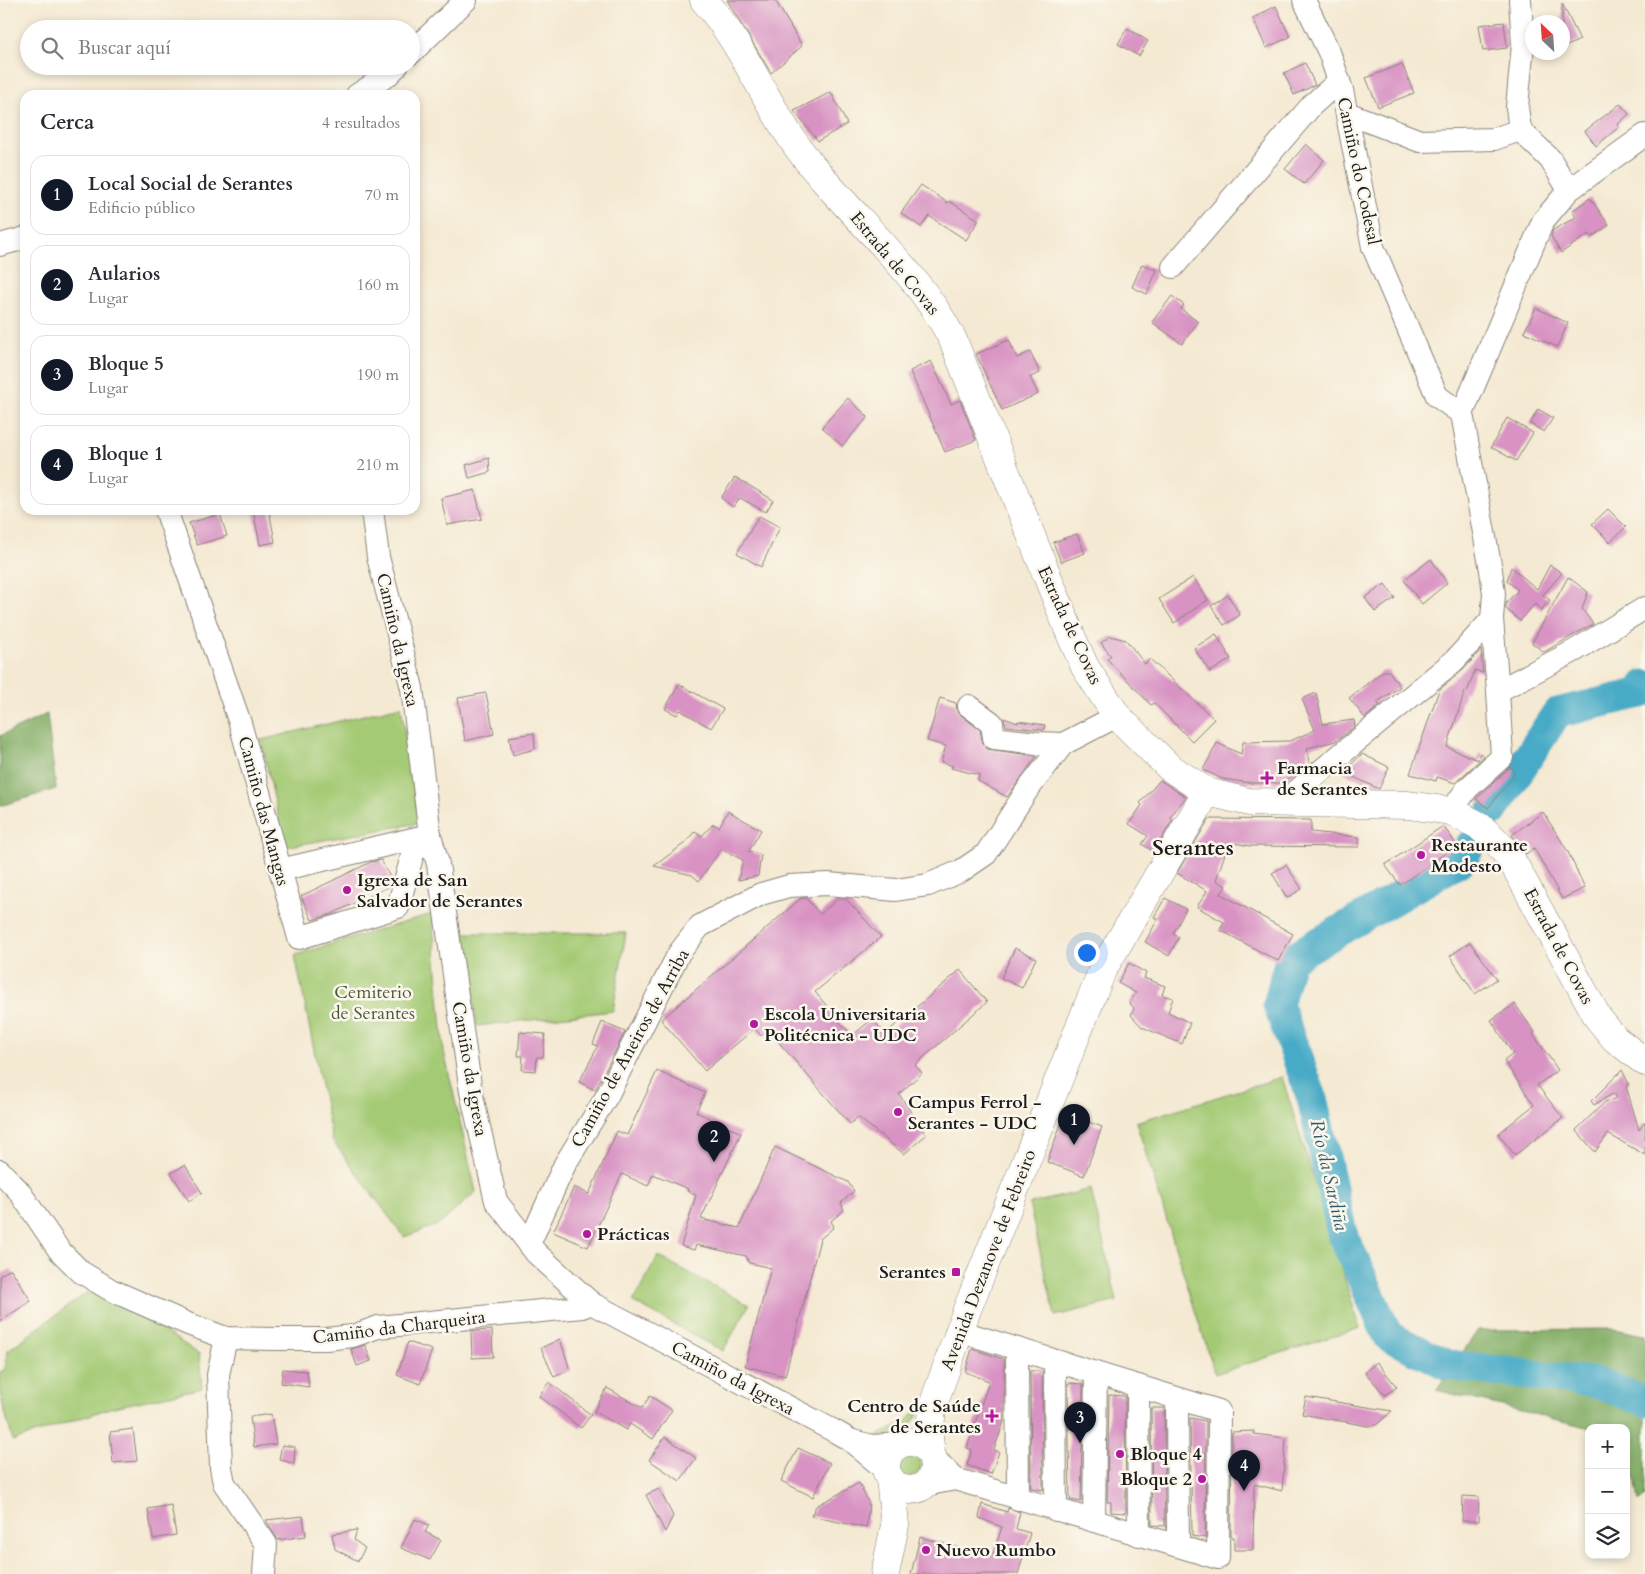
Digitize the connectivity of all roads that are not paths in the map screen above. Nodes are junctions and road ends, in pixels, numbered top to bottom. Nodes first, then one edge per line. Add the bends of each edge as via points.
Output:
1 (466, 0) edge
2 (704, 0) edge
3 (1304, 0) edge
4 (1520, 0) edge
5 (420, 43) edge
6 (391, 79) edge
7 (1339, 81) junction
8 (368, 90) edge
9 (1347, 113) junction
10 (1520, 130) junction
11 (1645, 135) edge
12 (1569, 190) junction
13 (20, 239) edge
14 (0, 245) edge
15 (1173, 267) dead end
16 (1462, 414) junction
17 (168, 515) edge
18 (373, 515) edge
19 (1645, 608) edge
20 (1492, 619) junction
21 (1498, 690) junction
22 (969, 706) dead end
23 (1117, 716) junction
24 (1063, 744) junction
25 (1207, 792) junction
26 (1282, 802) junction
27 (1451, 811) junction
28 (430, 835) junction
29 (280, 870) junction
30 (1645, 1062) edge
31 (0, 1171) edge
32 (529, 1244) junction
33 (591, 1303) junction
34 (959, 1331) junction
35 (226, 1338) junction
36 (1017, 1349) junction
37 (1055, 1361) junction
38 (1096, 1374) junction
39 (1138, 1386) junction
40 (1177, 1399) junction
41 (932, 1408) junction
42 (850, 1440) junction
43 (902, 1444) junction
44 (932, 1455) junction
45 (888, 1475) junction
46 (955, 1479) junction
47 (921, 1487) junction
48 (1018, 1499) junction
49 (1056, 1510) junction
50 (1094, 1521) junction
51 (895, 1525) junction
52 (1139, 1535) junction
53 (1178, 1546) junction
54 (264, 1574) edge
55 (885, 1574) edge

1 - 5 street
2 - 23 main road, Estrada de Covas via 739,48 773,111 797,145 829,186 903,267 944,321 1072,638 1085,667
3 - 7 street, Camiño do Codesal
4 - 10 street via 1523,44 1517,107
6 - 8 street
7 - 9 street, Camiño do Codesal
7 - 15 street via 1312,105
9 - 10 street via 1420,141 1494,139
9 - 16 street, Camiño do Codesal via 1373,247 1437,396
10 - 12 street via 1550,159
11 - 12 street
12 - 16 street via 1543,221
13 - 14 street
16 - 20 street via 1491,570 1494,594
17 - 29 street, Camiño das Mangas via 240,723
18 - 28 street, Camiño da Igrexa via 378,557 412,688
19 - 21 street via 1574,652
20 - 21 street
20 - 26 street via 1455,660
21 - 27 street via 1502,757 1467,789
22 - 24 street via 992,723 994,738
23 - 24 street, Camiño de Aneiros de Arriba
23 - 25 main road, Estrada de Covas via 1169,767
24 - 32 street, Camiño de Aneiros de Arriba via 1026,792 986,854 961,871 928,885 896,890 828,884 789,886 761,894 700,926 679,953 607,1096 565,1164
25 - 26 main road, Estrada de Covas via 1234,800
25 - 34 main road, Avenida Dezanove de Febreiro via 1102,971
26 - 27 main road, Estrada de Covas via 1408,805
27 - 30 main road, Estrada de Covas via 1478,825 1511,859 1598,1018 1615,1038
28 - 29 street
28 - 29 street, Camiño das Mangas via 413,853 398,907 299,938
28 - 32 street, Camiño da Igrexa via 438,864 471,1092 496,1201
31 - 35 street, Camiño da Charqueira via 19,1191 60,1250 81,1272 111,1290
32 - 33 street, Camiño da Igrexa
33 - 35 street, Camiño da Charqueira via 582,1307 378,1327 353,1336 326,1339
33 - 42 street, Camiño da Igrexa
34 - 36 street
34 - 41 main road, Avenida Dezanove de Febreiro
35 - 54 street via 218,1375 221,1468 224,1483 266,1544
36 - 37 street
36 - 48 street
37 - 38 street
37 - 49 street
38 - 39 street
38 - 50 street
39 - 40 street
39 - 52 street
40 - 53 street
40 - 53 street via 1219,1411 1218,1558
41 - 43 main road, Avenida Dezanove de Febreiro
41 - 44 main road, Avenida Dezanove de Febreiro via 929,1439
42 - 43 street via 872,1446
42 - 45 street
43 - 44 main road via 915,1442
43 - 45 main road via 889,1456
44 - 46 street
44 - 47 main road via 934,1472
45 - 47 main road via 902,1488
45 - 51 main road
46 - 47 street
46 - 48 street
47 - 51 main road
48 - 49 street
49 - 50 street
50 - 52 street
51 - 55 main road
52 - 53 street

